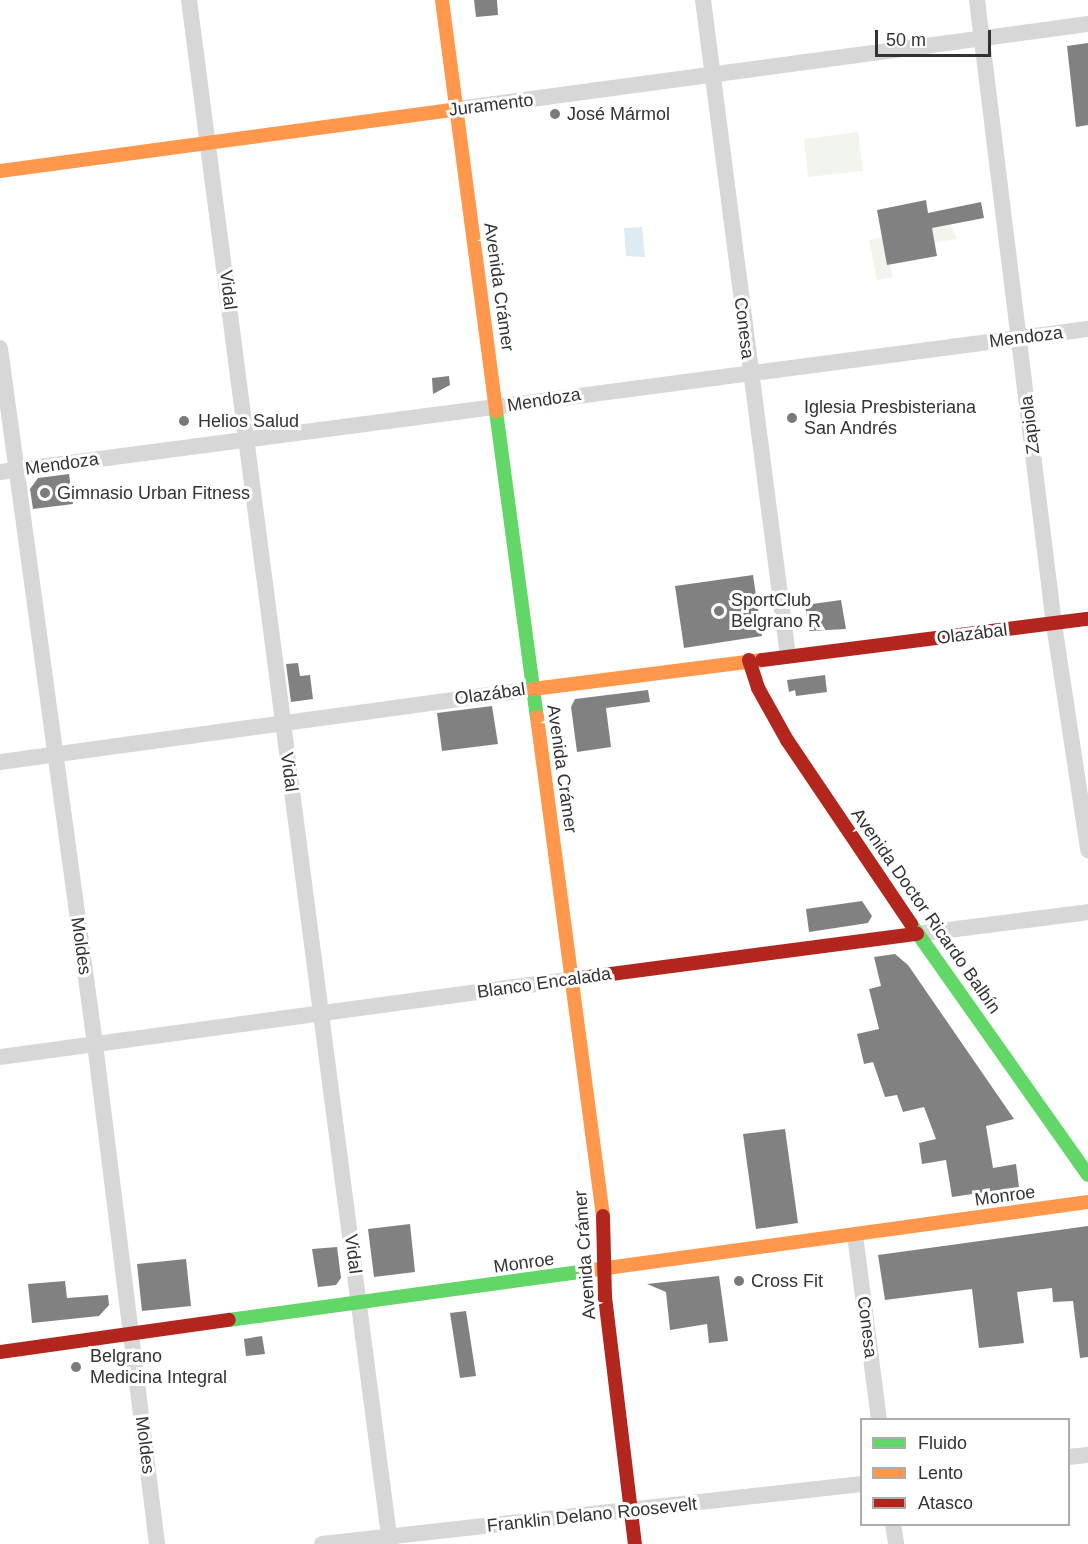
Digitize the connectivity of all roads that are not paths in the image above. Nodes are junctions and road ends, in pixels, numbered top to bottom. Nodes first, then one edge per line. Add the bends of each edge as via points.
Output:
1 (189, 0) edge
2 (442, 0) edge
3 (703, 0) edge
4 (977, 0) edge
5 (1088, 24) edge
6 (982, 37) junction
7 (712, 76) junction
8 (457, 109) junction
9 (209, 143) junction
10 (0, 171) edge
11 (1088, 329) edge
12 (1019, 338) junction
13 (0, 348) edge
14 (750, 370) junction
15 (497, 407) junction
16 (247, 440) junction
17 (8, 471) edge
18 (1088, 619) edge
19 (1053, 624) junction
20 (788, 656) junction
21 (749, 660) junction
22 (532, 688) junction
23 (282, 722) junction
24 (53, 754) junction
25 (0, 762) edge
26 (1088, 850) edge
27 (1088, 912) edge
28 (917, 934) junction
29 (573, 979) junction
30 (323, 1014) junction
31 (95, 1044) junction
32 (0, 1057) edge
33 (1088, 1174) edge
34 (1088, 1202) edge
35 (855, 1235) junction
36 (606, 1270) junction
37 (360, 1304) junction
38 (131, 1334) junction
39 (0, 1352) edge
40 (879, 1418) edge
41 (1088, 1455) edge
42 (1070, 1457) edge
43 (860, 1484) edge
44 (630, 1511) junction
45 (893, 1526) edge
46 (390, 1540) edge
47 (157, 1544) edge
48 (322, 1544) edge
49 (634, 1544) edge
50 (896, 1544) edge

1 - 9 street, Vidal
2 - 8 main road, Avenida Crámer
3 - 7 street, Conesa
4 - 6 street, Zapiola
5 - 6 street, Juramento
6 - 7 street, Juramento
6 - 12 street, Zapiola
7 - 8 street, Juramento
7 - 14 street, Conesa
8 - 9 main road, Juramento
8 - 15 main road, Avenida Crámer
9 - 10 main road, Juramento
9 - 16 street, Vidal
11 - 12 street, Mendoza
12 - 14 street, Mendoza
12 - 19 street, Zapiola
13 - 17 street, Moldes
14 - 15 street, Mendoza
14 - 20 street, Conesa
15 - 16 street, Mendoza
15 - 22 main road, Avenida Crámer
16 - 17 street, Mendoza
16 - 23 street, Vidal
17 - 24 street, Moldes
18 - 19 main road, Olazábal
19 - 20 main road, Olazábal
19 - 26 street, Zapiola
20 - 21 main road, Olazábal
21 - 22 main road, Olazábal
21 - 28 main road, Avenida Doctor Ricardo Balbín via 769,710
22 - 23 street, Olazábal
22 - 29 main road, Avenida Crámer
23 - 24 street, Olazábal
23 - 30 street, Vidal
24 - 25 street, Olazábal
24 - 31 street, Moldes
27 - 28 street, Blanco Encalada
28 - 29 main road, Blanco Encalada
28 - 33 main road, Avenida Doctor Ricardo Balbín
29 - 30 street, Blanco Encalada
29 - 36 main road, Avenida Crámer
30 - 31 street, Blanco Encalada
30 - 37 street, Vidal
31 - 32 street, Blanco Encalada
31 - 38 street, Moldes
34 - 35 main road, Monroe
35 - 36 main road, Monroe
35 - 40 street, Conesa
36 - 37 main road, Monroe
36 - 44 main road, Avenida Crámer via 605,1297
37 - 38 main road, Monroe
37 - 46 street, Vidal
38 - 39 main road, Monroe
38 - 47 street, Moldes
41 - 42 street
43 - 44 street, Franklin Delano Roosevelt
44 - 46 street, Franklin Delano Roosevelt
44 - 49 main road, Avenida Crámer
45 - 50 street
46 - 48 street, Franklin Delano Roosevelt

